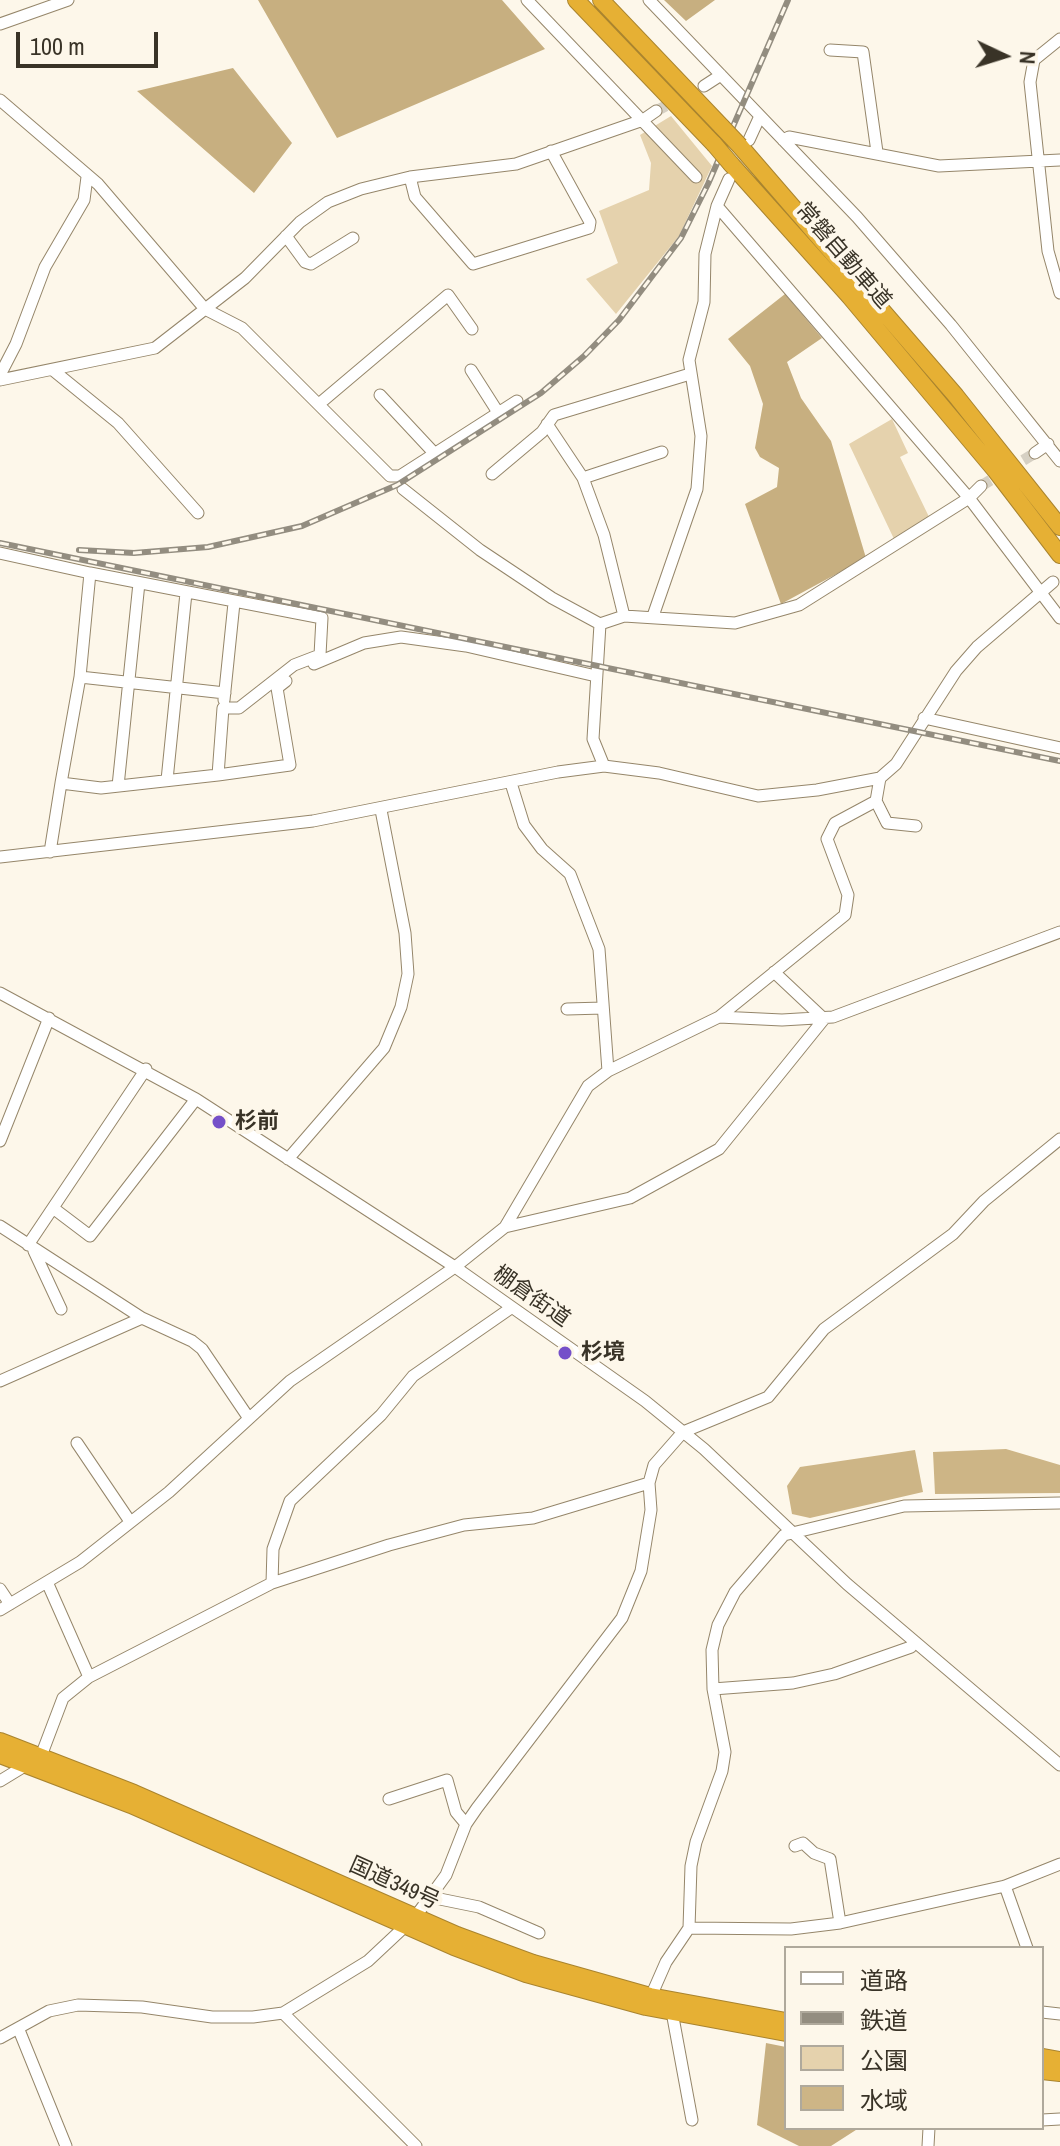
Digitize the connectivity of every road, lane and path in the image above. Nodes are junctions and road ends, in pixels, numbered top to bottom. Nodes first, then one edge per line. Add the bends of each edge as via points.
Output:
1 (68, 0) edge
2 (527, 0) edge
3 (576, 0) edge
4 (601, 0) edge
5 (649, 0) edge
6 (0, 24) edge
7 (1060, 39) edge
8 (830, 50) dead end
9 (721, 75) junction
10 (704, 86) tunnel mouth
11 (0, 100) edge
12 (656, 111) tunnel mouth
13 (760, 116) junction
14 (643, 120) junction
15 (783, 140) junction
16 (744, 143) junction
17 (551, 151) junction
18 (877, 152) junction
19 (1060, 160) edge
20 (1039, 161) junction
21 (730, 172) junction
22 (87, 177) junction
23 (410, 177) junction
24 (696, 177) dead end
25 (717, 206) junction
26 (286, 236) junction
27 (353, 238) dead end
28 (1060, 293) edge
29 (205, 309) junction
30 (472, 329) dead end
31 (0, 344) edge
32 (16, 344) junction
33 (471, 370) dead end
34 (54, 371) junction
35 (690, 374) junction
36 (0, 378) edge
37 (380, 395) dead end
38 (517, 401) dead end
39 (319, 404) junction
40 (499, 414) junction
41 (547, 424) junction
42 (1048, 444) junction
43 (662, 452) dead end
44 (1035, 453) tunnel mouth
45 (435, 454) junction
46 (1060, 461) edge
47 (492, 474) dead end
48 (583, 478) junction
49 (981, 486) tunnel mouth
50 (403, 489) dead end
51 (969, 498) junction
52 (198, 513) dead end
53 (1060, 527) edge
54 (0, 553) edge
55 (1060, 555) edge
56 (90, 573) junction
57 (1053, 582) dead end
58 (139, 583) junction
59 (1041, 592) junction
60 (186, 593) junction
61 (234, 603) junction
62 (624, 616) junction
63 (653, 616) junction
64 (1060, 618) edge
65 (600, 624) junction
66 (596, 676) junction
67 (80, 677) junction
68 (129, 683) junction
69 (177, 688) junction
70 (225, 693) junction
71 (223, 708) junction
72 (924, 718) junction
73 (1060, 748) edge
74 (604, 766) junction
75 (218, 775) junction
76 (880, 778) junction
77 (167, 780) junction
78 (61, 783) junction
79 (511, 783) junction
80 (118, 786) junction
81 (876, 801) junction
82 (381, 810) junction
83 (916, 826) dead end
84 (50, 852) junction
85 (0, 857) edge
86 (1060, 932) edge
87 (774, 972) junction
88 (0, 993) edge
89 (603, 1008) junction
90 (567, 1009) dead end
91 (719, 1017) junction
92 (49, 1018) junction
93 (824, 1019) junction
94 (146, 1069) junction
95 (608, 1071) junction
96 (196, 1099) junction
97 (1060, 1139) edge
98 (0, 1141) edge
99 (288, 1159) junction
100 (53, 1208) junction
101 (0, 1226) edge
102 (505, 1227) junction
103 (31, 1248) junction
104 (455, 1267) junction
105 (511, 1308) junction
106 (61, 1309) dead end
107 (142, 1318) junction
108 (0, 1381) edge
109 (248, 1417) junction
110 (683, 1432) junction
111 (77, 1443) dead end
112 (649, 1483) junction
113 (1060, 1503) edge
114 (129, 1520) junction
115 (795, 1532) junction
116 (47, 1582) junction
117 (272, 1583) junction
118 (0, 1589) edge
119 (5, 1607) edge
120 (914, 1642) junction
121 (89, 1677) junction
122 (713, 1689) junction
123 (0, 1741) edge
124 (0, 1755) edge
125 (34, 1760) junction
126 (1060, 1765) edge
127 (0, 1781) edge
128 (389, 1799) dead end
129 (466, 1824) junction
130 (795, 1846) dead end
131 (1060, 1864) edge
132 (1005, 1886) junction
133 (430, 1897) junction
134 (410, 1921) junction
135 (840, 1923) junction
136 (689, 1928) junction
137 (539, 1933) dead end
138 (1026, 1946) edge
139 (648, 2001) junction
140 (672, 2012) junction
141 (283, 2013) junction
142 (784, 2021) edge
143 (19, 2030) junction
144 (784, 2033) edge
145 (0, 2038) edge
146 (692, 2120) dead end
147 (66, 2146) edge
148 (416, 2146) edge

1 - 6 street
2 - 14 street
3 - 21 highway, 常磐自動車道, bridge via 714,144
4 - 16 highway, 常磐自動車道, bridge via 722,127
5 - 9 street
7 - 20 street via 1034,60 1030,82
8 - 18 street via 863,52
9 - 10 street
9 - 13 street
11 - 22 street
12 - 14 street
13 - 15 street
13 - 16 street
14 - 17 street
14 - 24 street
15 - 18 street
15 - 42 street via 941,313
16 - 53 highway, 常磐自動車道
17 - 23 street via 497,168
17 - 23 street via 589,228 473,264 415,197
18 - 20 street via 939,166
19 - 20 street
20 - 28 street via 1048,251
21 - 25 street
21 - 55 highway, 常磐自動車道 via 850,297
22 - 29 street
22 - 32 street via 84,200 45,267
23 - 26 street via 328,202
25 - 35 street via 705,254 704,302
25 - 51 street
26 - 27 street via 311,264
26 - 29 street
29 - 34 street via 155,348
29 - 39 street via 242,328
30 - 39 street via 448,295
31 - 32 street
32 - 36 street
33 - 40 street
34 - 36 street
34 - 52 street via 118,423
35 - 41 street via 554,415
35 - 63 street via 701,436 697,489
37 - 45 street
38 - 40 street
39 - 45 street via 390,476 400,476
40 - 45 street
41 - 47 street
41 - 48 street
42 - 44 street
42 - 46 street
43 - 48 street
48 - 62 street
49 - 51 street
50 - 65 street via 480,550
51 - 59 street
51 - 63 street via 799,605 735,623
54 - 56 street
56 - 58 street
56 - 67 street
57 - 59 street
58 - 60 street
58 - 68 street
59 - 64 street
59 - 72 street via 977,647
60 - 61 street
60 - 69 street
61 - 70 street
61 - 71 street via 322,618 320,655 294,665 239,708
62 - 63 street
62 - 65 street
65 - 66 street
66 - 74 street via 593,739
66 - 75 street via 466,646 401,637 364,643 296,672 277,688 290,765
67 - 68 street
67 - 78 street
68 - 69 street
68 - 80 street
69 - 70 street
69 - 77 street
70 - 71 street
71 - 75 street
72 - 73 street
72 - 76 street via 896,764
74 - 76 street via 758,796
74 - 79 street
75 - 77 street
76 - 81 street
77 - 80 street
78 - 80 street
78 - 84 street
79 - 82 street
79 - 89 street via 524,825 570,874 580,893 599,949
81 - 83 street via 887,823
81 - 87 street via 835,823 827,839 848,895 845,915
82 - 84 street
82 - 99 street via 405,933 408,974 401,1007 384,1048
84 - 85 street
86 - 93 street
87 - 91 street
87 - 93 street
88 - 92 street, 棚倉街道
89 - 90 street
89 - 95 street
91 - 93 street
91 - 95 street
92 - 94 street, 棚倉街道
92 - 98 street
93 - 102 street via 719,1149 630,1198
94 - 96 street, 棚倉街道
94 - 100 street
95 - 102 street via 588,1086
96 - 99 street, 棚倉街道
96 - 100 street via 90,1236
97 - 110 street via 984,1201 953,1234 824,1329 768,1397
99 - 104 street, 棚倉街道
100 - 103 street
101 - 103 street
102 - 104 street
103 - 106 street
103 - 107 street
104 - 105 street, 棚倉街道
104 - 109 street via 290,1381
105 - 110 street, 棚倉街道
105 - 117 street via 413,1376 381,1415 290,1501 273,1549
107 - 108 street
107 - 109 street via 202,1349
109 - 114 street via 169,1492
110 - 112 street via 654,1465
110 - 115 street, 棚倉街道
111 - 114 street
112 - 117 street via 533,1518 464,1525
112 - 129 street via 651,1510 632,1600
113 - 115 street via 904,1506
114 - 116 street
115 - 120 street, 棚倉街道
115 - 122 street via 784,1535 725,1608 712,1650
116 - 119 street
116 - 121 street
117 - 121 street
118 - 119 street
120 - 122 street via 834,1674
120 - 126 street, 棚倉街道
121 - 125 street via 63,1698
122 - 136 street via 725,1752 696,1842
123 - 125 highway, 国道349号
124 - 125 highway, 国道349号
125 - 127 street
125 - 134 highway, 国道349号
128 - 129 street via 447,1780 456,1812
129 - 133 street via 446,1875
130 - 135 street via 803,1843 830,1859
131 - 132 street
132 - 135 street
132 - 138 street
133 - 134 street
133 - 137 street via 479,1907
134 - 139 highway, 国道349号
134 - 141 street via 347,1977
135 - 136 street via 791,1929
136 - 139 street
139 - 140 highway, 国道349号
139 - 142 highway, 国道349号
140 - 144 highway, 国道349号
140 - 146 street
141 - 143 street via 212,2017 78,2005 49,2011
141 - 148 street
143 - 145 street
143 - 147 street

